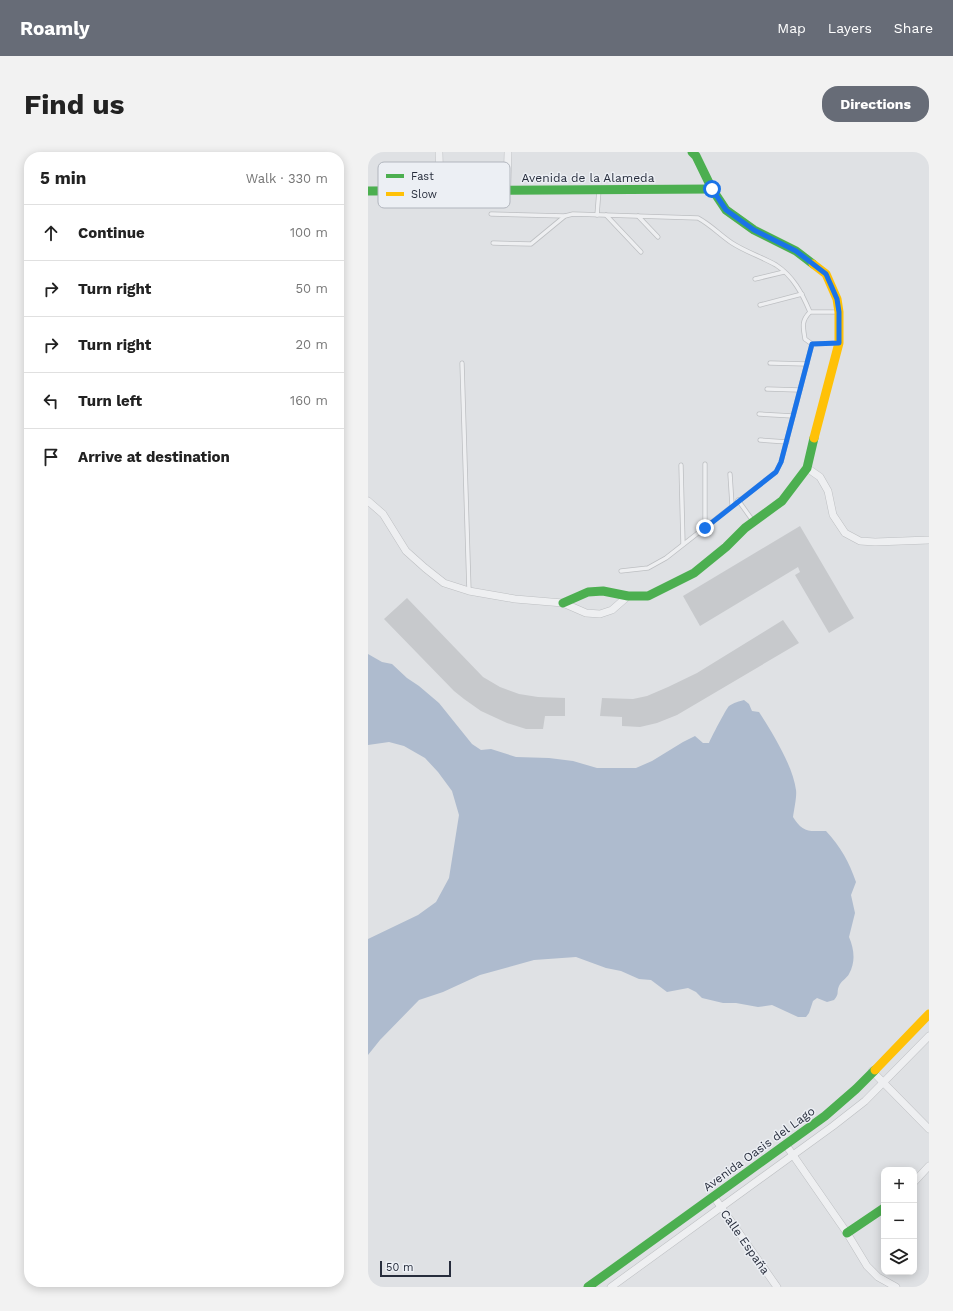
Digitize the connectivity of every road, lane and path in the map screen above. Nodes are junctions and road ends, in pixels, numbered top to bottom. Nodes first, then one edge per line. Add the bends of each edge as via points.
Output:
1 (439, 152) edge
2 (508, 152) edge
3 (692, 152) edge
4 (439, 162) edge
5 (508, 162) edge
6 (712, 189) junction
7 (510, 190) edge
8 (599, 190) junction
9 (491, 214) dead end
10 (598, 215) junction
11 (606, 215) junction
12 (565, 216) junction
13 (638, 216) junction
14 (658, 236) dead end
15 (493, 243) dead end
16 (641, 252) dead end
17 (784, 272) junction
18 (755, 279) dead end
19 (802, 294) junction
20 (760, 305) dead end
21 (810, 312) junction
22 (839, 312) junction
23 (839, 343) junction
24 (812, 344) junction
25 (770, 363) dead end
26 (462, 364) dead end
27 (807, 364) junction
28 (767, 389) dead end
29 (800, 390) junction
30 (759, 414) dead end
31 (793, 416) junction
32 (760, 440) dead end
33 (787, 442) junction
34 (705, 464) dead end
35 (681, 465) dead end
36 (807, 468) junction
37 (730, 474) dead end
38 (738, 500) junction
39 (368, 501) edge
40 (732, 505) junction
41 (753, 522) junction
42 (705, 528) junction
43 (929, 540) edge
44 (683, 544) junction
45 (621, 571) dead end
46 (469, 591) junction
47 (628, 596) junction
48 (563, 603) junction
49 (929, 1014) edge
50 (929, 1036) edge
51 (872, 1072) junction
52 (883, 1082) junction
53 (929, 1129) edge
54 (786, 1144) junction
55 (793, 1155) junction
56 (929, 1166) edge
57 (917, 1179) edge
58 (714, 1197) junction
59 (721, 1207) junction
60 (881, 1210) edge
61 (673, 1226) junction
62 (847, 1234) junction
63 (681, 1237) junction
64 (588, 1287) edge
65 (611, 1287) edge
66 (777, 1287) edge
67 (896, 1287) edge

1 - 4 street
2 - 5 street
3 - 6 street
6 - 8 street, Avenida de la Alameda
6 - 22 street via 726,210 754,230 796,251 826,274 837,299
7 - 8 street, Avenida de la Alameda
8 - 10 lane
9 - 12 lane
10 - 11 lane
10 - 12 lane
11 - 13 lane
11 - 16 lane
12 - 15 lane via 530,244
13 - 14 lane
13 - 17 lane via 698,218 732,243
17 - 18 lane
17 - 19 lane
19 - 20 lane
19 - 21 lane
21 - 22 lane
21 - 24 lane via 804,318 803,329 805,339
22 - 23 street
23 - 24 lane
23 - 36 street
24 - 27 lane
25 - 27 lane
26 - 46 lane
27 - 29 lane
28 - 29 lane
29 - 31 lane
30 - 31 lane
31 - 33 lane
32 - 33 lane
33 - 38 lane via 776,472
34 - 42 lane
35 - 44 lane
36 - 41 street via 782,501
36 - 43 street via 820,477 828,491 833,515 845,533 860,541
37 - 40 lane
38 - 40 lane
38 - 41 lane
39 - 46 street via 382,514 406,551 425,568 444,583
40 - 42 lane
41 - 47 street via 694,573 648,596
42 - 44 lane
44 - 45 lane via 648,568
46 - 48 street via 515,599
47 - 48 street via 603,590 588,592
47 - 48 street via 612,610 600,614 586,613
49 - 51 street, Avenida Oasis del Lago
50 - 52 street, Avenida Oasis del Lago
51 - 52 street
51 - 54 street, Avenida Oasis del Lago via 825,1116
52 - 53 street
52 - 55 street, Avenida Oasis del Lago via 833,1126
54 - 55 street
54 - 58 street, Avenida Oasis del Lago
55 - 59 street, Avenida Oasis del Lago
55 - 62 street
56 - 57 street
58 - 59 street, Calle España
58 - 61 street, Avenida Oasis del Lago
59 - 63 street, Avenida Oasis del Lago
59 - 66 street, Calle España
60 - 62 street
61 - 63 street
61 - 64 street, Avenida Oasis del Lago
62 - 67 street via 867,1266 878,1277
63 - 65 street, Avenida Oasis del Lago

